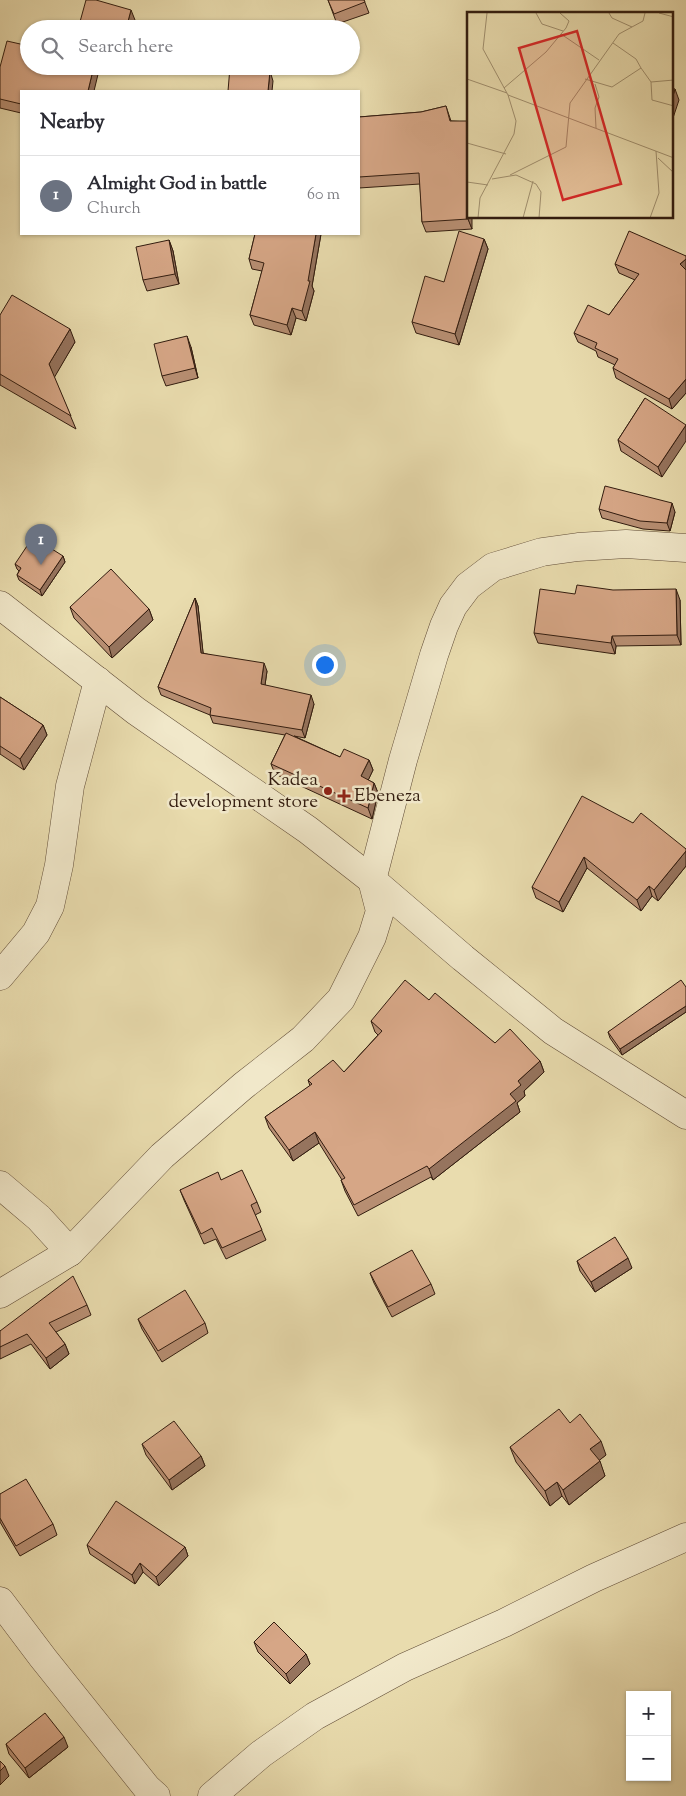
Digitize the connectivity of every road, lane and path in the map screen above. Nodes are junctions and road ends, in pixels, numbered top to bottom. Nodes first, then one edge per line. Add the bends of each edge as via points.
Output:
1 (686, 548) edge
2 (0, 605) edge
3 (98, 681) junction
4 (372, 880) junction
5 (0, 976) edge
6 (686, 1115) edge
7 (0, 1185) edge
8 (70, 1252) junction
9 (0, 1294) edge
10 (686, 1537) edge
11 (0, 1601) edge
12 (156, 1796) edge
13 (212, 1796) edge

1 - 4 street via 626,544 542,552 493,567 468,586 453,606 434,655
2 - 3 street
3 - 4 street via 308,830
3 - 5 street via 70,786 60,865 50,906 36,932
4 - 6 street via 553,1031
4 - 8 street via 380,911 372,937 341,999 303,1039 162,1156
7 - 8 street via 39,1218
8 - 9 street
10 - 13 street via 405,1667 315,1716 260,1754
11 - 12 street

